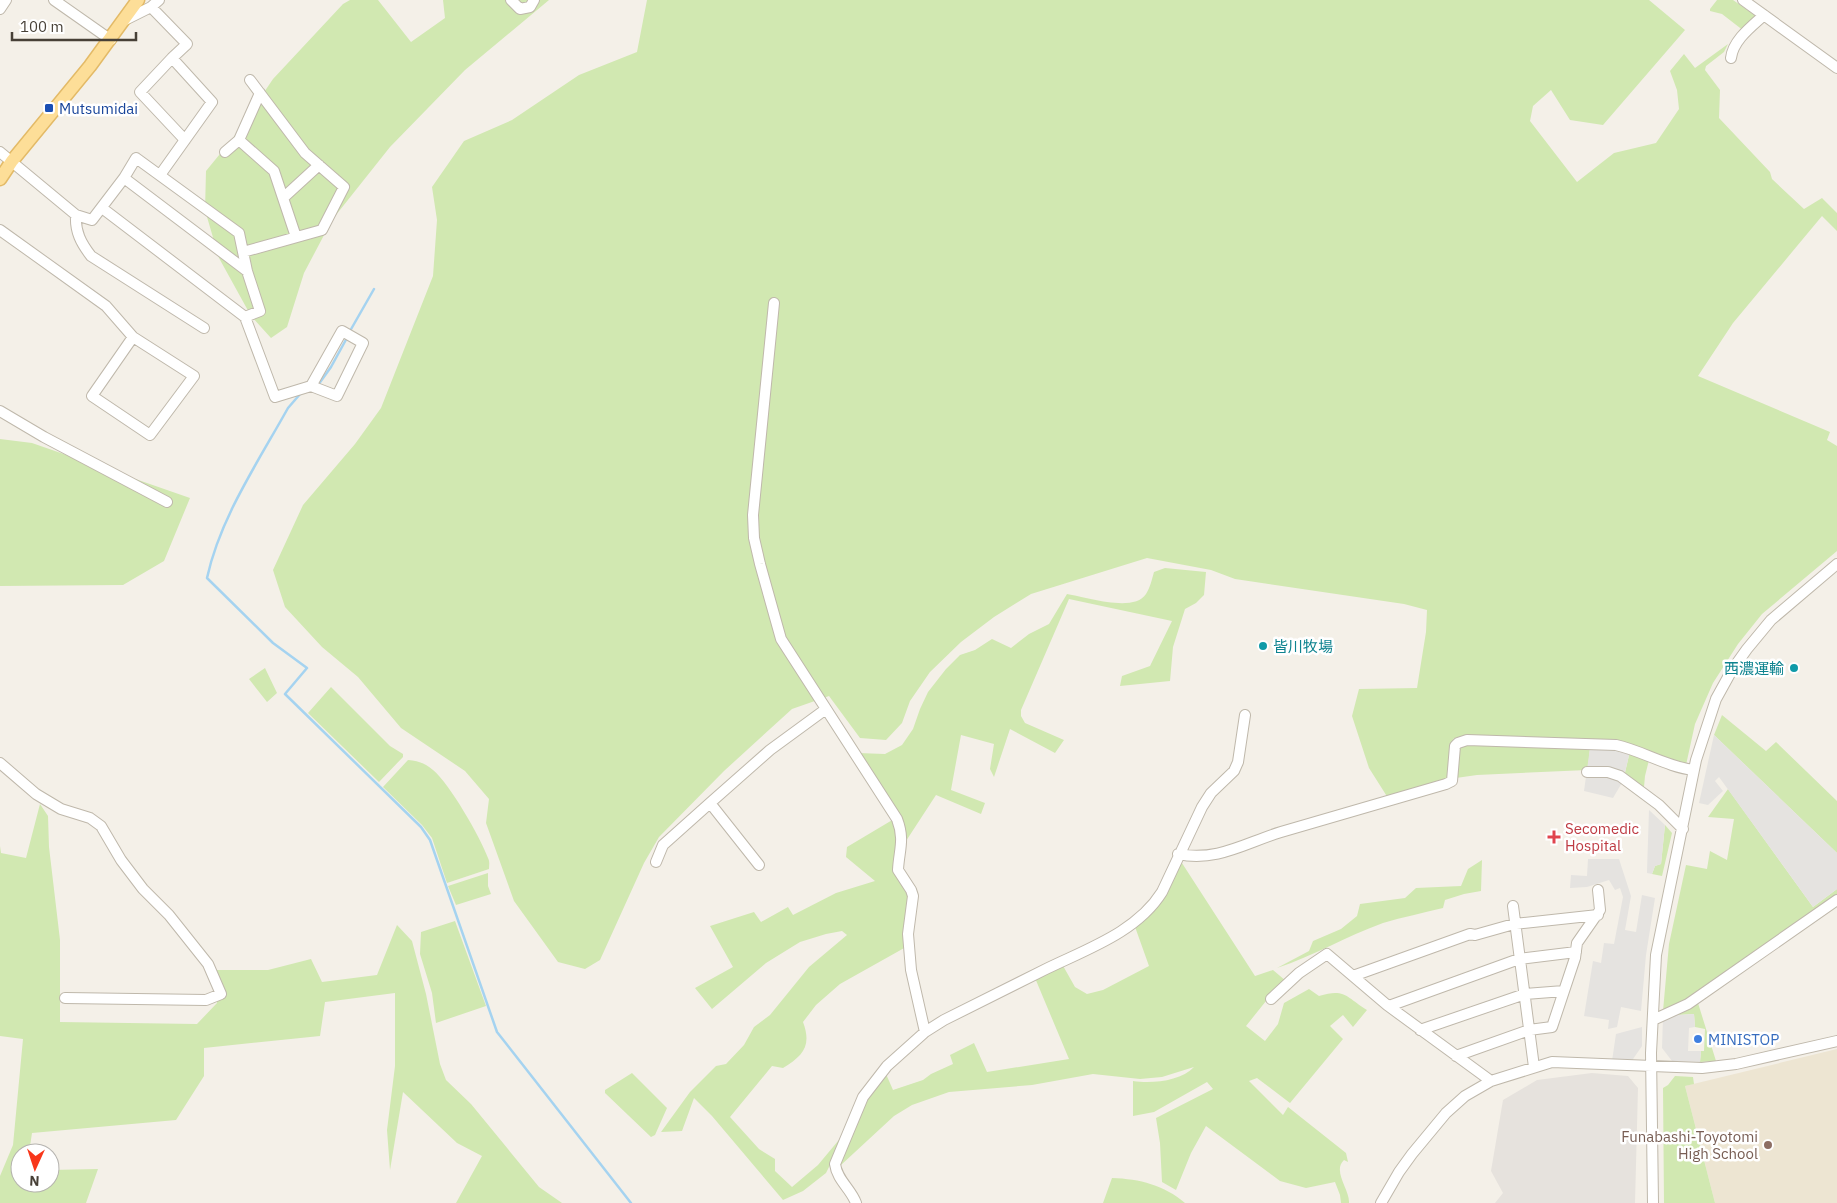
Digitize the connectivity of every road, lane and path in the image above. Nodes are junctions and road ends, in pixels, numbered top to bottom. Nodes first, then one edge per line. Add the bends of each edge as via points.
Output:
1 (6, 0) edge
2 (54, 0) edge
3 (138, 0) edge
4 (511, 0) edge
5 (534, 0) edge
6 (1743, 0) edge
7 (155, 3) edge
8 (0, 8) edge
9 (1764, 15) junction
10 (125, 20) junction
11 (111, 40) junction
12 (172, 58) junction
13 (1731, 58) dead end
14 (1837, 68) edge
15 (250, 80) dead end
16 (260, 93) junction
17 (184, 140) junction
18 (239, 140) junction
19 (0, 152) edge
20 (225, 152) dead end
21 (12, 161) junction
22 (319, 165) junction
23 (160, 175) junction
24 (124, 178) junction
25 (0, 179) edge
26 (283, 198) junction
27 (102, 208) junction
28 (76, 215) junction
29 (0, 230) edge
30 (296, 237) junction
31 (243, 252) junction
32 (247, 270) junction
33 (774, 303) dead end
34 (245, 317) junction
35 (204, 328) dead end
36 (134, 337) junction
37 (311, 386) junction
38 (0, 411) edge
39 (167, 502) dead end
40 (1837, 564) edge
41 (826, 709) junction
42 (1245, 714) dead end
43 (0, 763) edge
44 (1694, 770) junction
45 (1587, 772) dead end
46 (710, 803) junction
47 (1683, 829) junction
48 (1178, 854) junction
49 (656, 862) dead end
50 (759, 866) dead end
51 (1598, 890) dead end
52 (1837, 900) edge
53 (1512, 906) dead end
54 (1598, 915) junction
55 (1514, 924) junction
56 (1576, 952) junction
57 (1520, 959) junction
58 (1353, 976) junction
59 (1564, 991) junction
60 (1525, 994) junction
61 (64, 998) dead end
62 (1271, 999) dead end
63 (1389, 1006) junction
64 (1652, 1020) junction
65 (1420, 1030) junction
66 (1529, 1030) junction
67 (925, 1032) junction
68 (1837, 1041) edge
69 (1456, 1056) junction
70 (1652, 1066) junction
71 (1534, 1067) junction
72 (1491, 1081) junction
73 (856, 1203) edge
74 (1381, 1203) edge
75 (1653, 1203) edge

1 - 8 street
2 - 11 street
3 - 10 main road
4 - 5 street via 520,9 530,7
6 - 9 street
7 - 10 street
7 - 12 street via 187,44
9 - 13 street via 1740,39
9 - 14 street
10 - 11 main road
11 - 21 main road
12 - 17 street via 212,102
12 - 17 street via 140,92
15 - 16 street
16 - 18 street
16 - 22 street via 305,153
17 - 23 street
18 - 20 street
18 - 26 street via 274,171
19 - 21 street
21 - 25 main road
21 - 28 street
22 - 26 street
22 - 30 street via 344,187 322,230
23 - 24 street via 136,158
23 - 31 street via 238,233
24 - 27 street
24 - 32 street
26 - 30 street
27 - 28 street via 92,220
27 - 34 street
28 - 35 street via 82,244 92,256
29 - 36 street via 106,306
30 - 31 street
31 - 32 street
32 - 34 street via 260,311
33 - 41 street via 753,515 754,538 781,639
34 - 37 street via 275,396
36 - 36 street via 194,376 150,435 92,396
37 - 37 street via 342,331 363,343 336,396
38 - 39 street
40 - 44 street via 1759,632 1732,670 1716,699
41 - 46 street via 770,750
41 - 67 street via 902,831 898,870 912,896 908,934 911,970
42 - 48 street via 1234,771 1211,792
43 - 61 street via 36,794 61,810 90,818 101,826 143,889 208,964 221,994 206,1000
44 - 47 street
44 - 48 street via 1667,764 1616,745 1467,740 1455,746 1452,781 1446,784 1270,835 1224,853 1193,857
45 - 47 street via 1608,772 1620,776 1659,805
46 - 49 street via 663,846
46 - 50 street
47 - 64 street via 1656,955
48 - 67 street via 1155,902 1114,936
51 - 54 street
52 - 64 street via 1688,1004
53 - 55 street
54 - 55 street
54 - 56 street via 1577,943
55 - 57 street
55 - 58 street via 1470,934
56 - 57 street
56 - 59 street
57 - 60 street
57 - 63 street
58 - 62 street via 1328,954 1299,973
58 - 63 street
59 - 60 street
59 - 66 street via 1552,1027
60 - 65 street
60 - 66 street
63 - 65 street
64 - 70 street
65 - 69 street
66 - 69 street
66 - 71 street
67 - 73 street via 888,1066 863,1097 835,1164
68 - 70 street via 1718,1066
69 - 72 street
70 - 71 street via 1552,1062
70 - 75 street
71 - 72 street
72 - 74 street via 1465,1096 1446,1113 1399,1172

